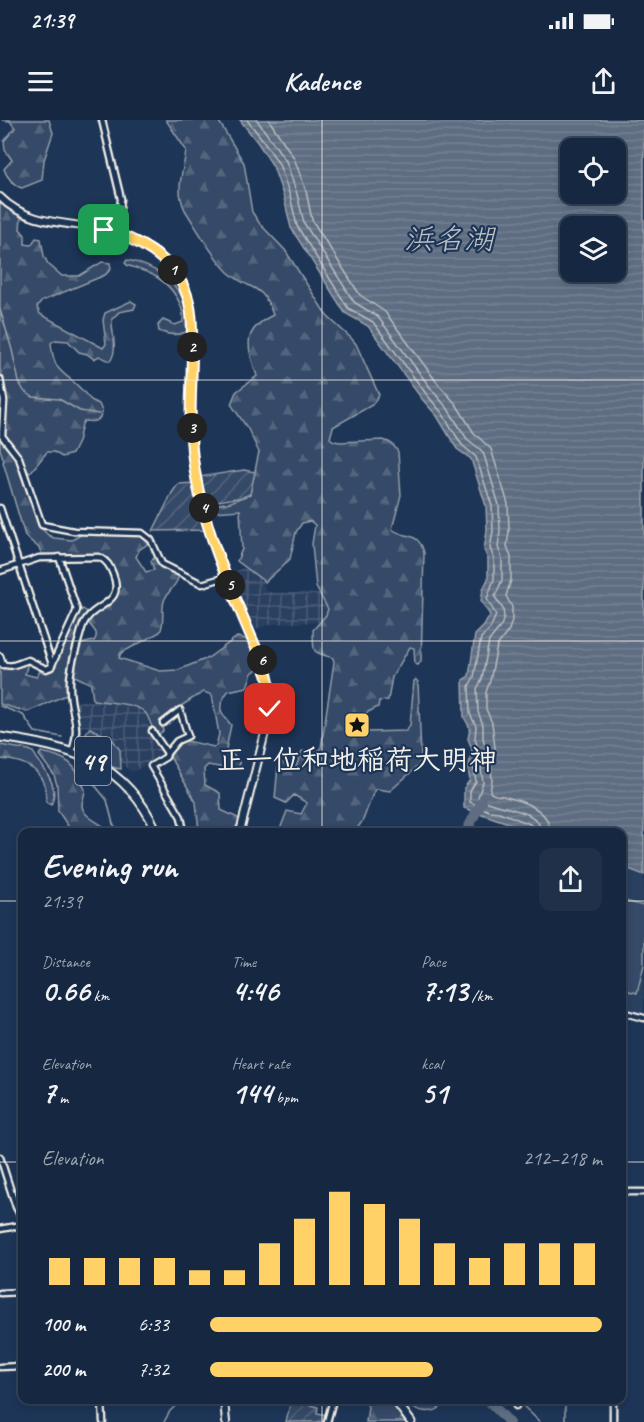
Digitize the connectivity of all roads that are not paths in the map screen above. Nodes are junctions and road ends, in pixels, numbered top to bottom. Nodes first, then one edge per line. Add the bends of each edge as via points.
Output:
1 (102, 120) edge
2 (0, 197) edge
3 (111, 231) junction
4 (0, 379) edge
5 (0, 508) edge
6 (59, 557) junction
7 (19, 565) junction
8 (0, 571) edge
9 (226, 577) junction
10 (0, 656) edge
11 (1, 664) edge
12 (52, 664) junction
13 (163, 723) dead end
14 (152, 731) dead end
15 (0, 737) edge
16 (72, 752) junction
17 (167, 753) junction
18 (155, 828) edge
19 (183, 828) edge
20 (241, 828) edge
21 (626, 1013) edge
22 (644, 1018) edge
23 (0, 1157) edge
24 (626, 1192) edge
25 (644, 1192) edge
26 (18, 1211) edge
27 (18, 1226) edge
28 (0, 1229) edge
29 (18, 1292) edge
30 (0, 1293) edge
31 (18, 1366) edge
32 (0, 1367) edge
33 (102, 1404) edge
34 (224, 1404) edge
35 (332, 1404) edge
36 (398, 1404) edge
37 (517, 1404) edge
38 (613, 1404) edge
39 (516, 1407) dead end
40 (103, 1422) edge
41 (226, 1422) edge
42 (327, 1422) edge
43 (411, 1422) edge
44 (613, 1422) edge

1 - 3 street via 121,199
2 - 3 street via 32,217
3 - 9 street via 162,258 178,277 188,298 193,457 210,534
4 - 9 street via 4,401 2,436 19,458 42,525 74,531 142,533 151,540 165,567 202,584
5 - 7 street
6 - 7 street
6 - 12 street via 77,610
6 - 16 street via 104,559 117,588 115,596 88,615 82,627 70,682 77,734
7 - 8 street
7 - 12 street
9 - 20 street via 271,691 269,718
10 - 11 street
11 - 12 street via 12,666 28,660 49,669
13 - 17 street via 180,710 188,736 177,741
14 - 17 street
15 - 16 main road, 49
16 - 18 main road, 49 via 124,784
17 - 19 street via 151,766 181,817
21 - 22 street
23 - 26 street
24 - 25 street
27 - 28 street
29 - 30 street
31 - 32 street
33 - 40 street
34 - 41 street
35 - 42 street
36 - 43 main road
37 - 39 street
38 - 44 street

